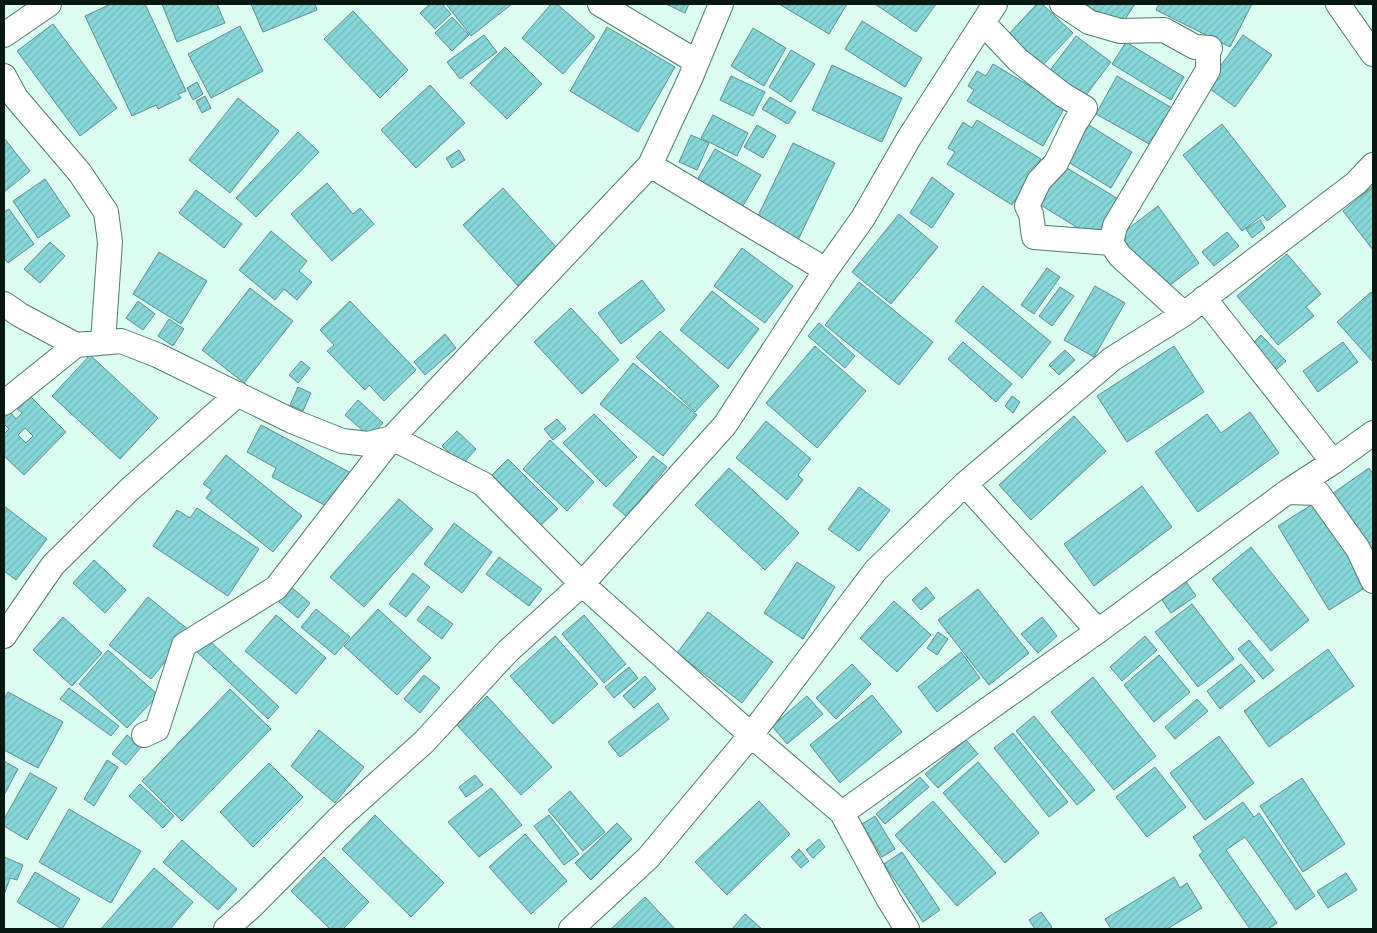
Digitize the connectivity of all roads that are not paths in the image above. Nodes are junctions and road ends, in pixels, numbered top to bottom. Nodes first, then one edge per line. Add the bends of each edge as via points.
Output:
1 (49, 4) edge
2 (600, 4) edge
3 (721, 4) edge
4 (1062, 4) edge
5 (1338, 4) edge
6 (989, 13) edge
7 (4, 35) edge
8 (1373, 54) edge
9 (698, 62) junction
10 (4, 76) edge
11 (650, 165) junction
12 (1373, 165) edge
13 (1111, 243) junction
14 (826, 270) junction
15 (1204, 298) junction
16 (4, 304) edge
17 (1184, 314) junction
18 (103, 342) junction
19 (76, 344) junction
20 (238, 394) junction
21 (4, 403) edge
22 (1373, 433) edge
23 (392, 438) junction
24 (1326, 453) junction
25 (965, 484) junction
26 (1287, 492) junction
27 (1373, 581) edge
28 (582, 584) junction
29 (1098, 631) junction
30 (4, 636) edge
31 (144, 735) dead end
32 (750, 735) junction
33 (842, 813) junction
34 (226, 929) edge
35 (571, 929) edge
36 (907, 929) edge

1 - 7 street
2 - 9 street
3 - 9 street
4 - 13 street via 1089,22 1120,31 1164,30 1195,47 1210,48 1208,70 1115,226
5 - 8 street
6 - 13 street via 1018,60 1085,108 1056,163 1039,181 1027,206 1034,237
6 - 14 street via 909,138 863,218
9 - 11 street
10 - 18 street via 16,98 80,173 106,212 110,242
11 - 14 street
11 - 23 street
12 - 15 street via 1356,183
13 - 17 street via 1120,256
14 - 28 street via 725,425
15 - 17 street
15 - 24 street
16 - 19 street
17 - 25 street via 1112,359
18 - 19 street
18 - 20 street via 121,341 157,354
19 - 21 street
20 - 23 street via 342,441 368,444
20 - 30 street via 129,490 53,564
22 - 24 street
23 - 28 street via 483,484
23 - 31 street via 276,588 184,645 157,729
24 - 26 street
25 - 29 street
25 - 32 street via 876,570
26 - 27 street via 1318,493 1358,549
26 - 29 street
28 - 32 street
28 - 34 street via 508,651 424,742 338,819 252,907
29 - 33 street
32 - 33 street
32 - 35 street via 648,858
33 - 36 street

